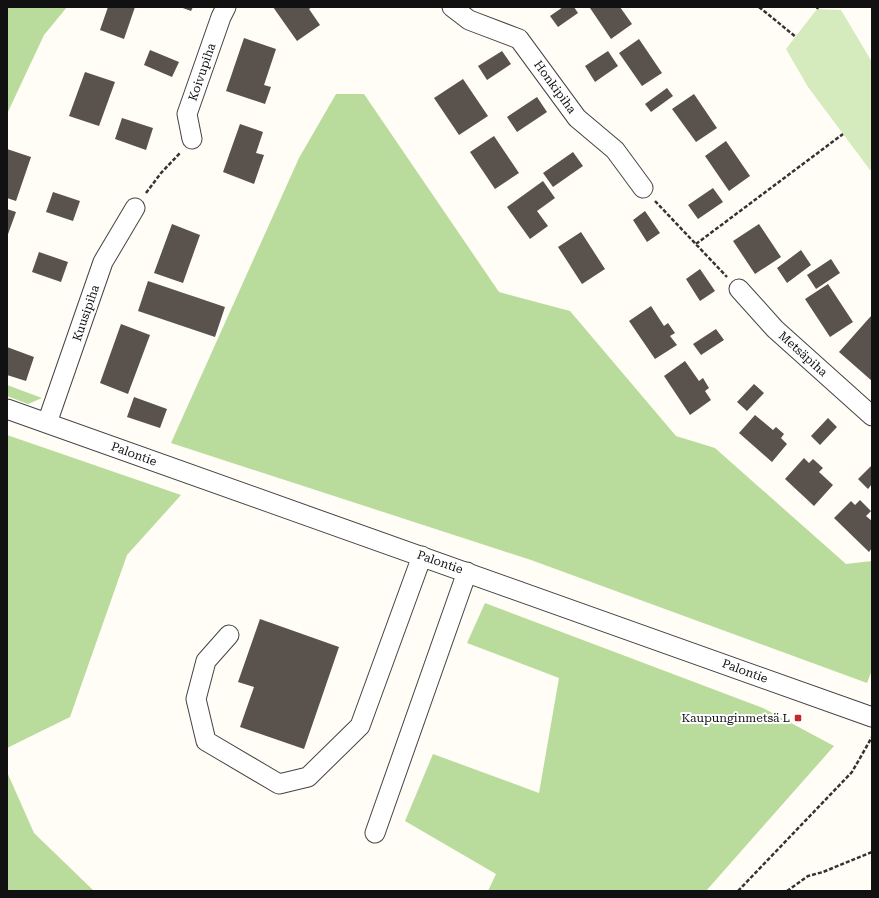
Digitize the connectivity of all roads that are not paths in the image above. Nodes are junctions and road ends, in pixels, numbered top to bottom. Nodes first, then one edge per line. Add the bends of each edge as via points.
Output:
1 (226, 7) edge
2 (452, 7) edge
3 (192, 139) road end
4 (643, 188) road end
5 (135, 208) road end
6 (739, 289) road end
7 (7, 409) edge
8 (872, 416) edge
9 (47, 423) junction
10 (422, 556) junction
11 (467, 572) junction
12 (229, 635) dead end
13 (871, 714) edge
14 (375, 833) dead end

1 - 3 street, Koivupiha via 187,114
2 - 4 street, Honkipiha via 469,20 519,39 577,118 615,150
5 - 9 street, Kuusipiha via 103,262
6 - 8 street, Metsäpiha via 775,329
7 - 9 street, Palontie
9 - 10 street, Palontie
10 - 11 street, Palontie
10 - 12 street via 360,726 308,777 279,784 206,741 196,699 206,661
11 - 13 street, Palontie
11 - 14 street

